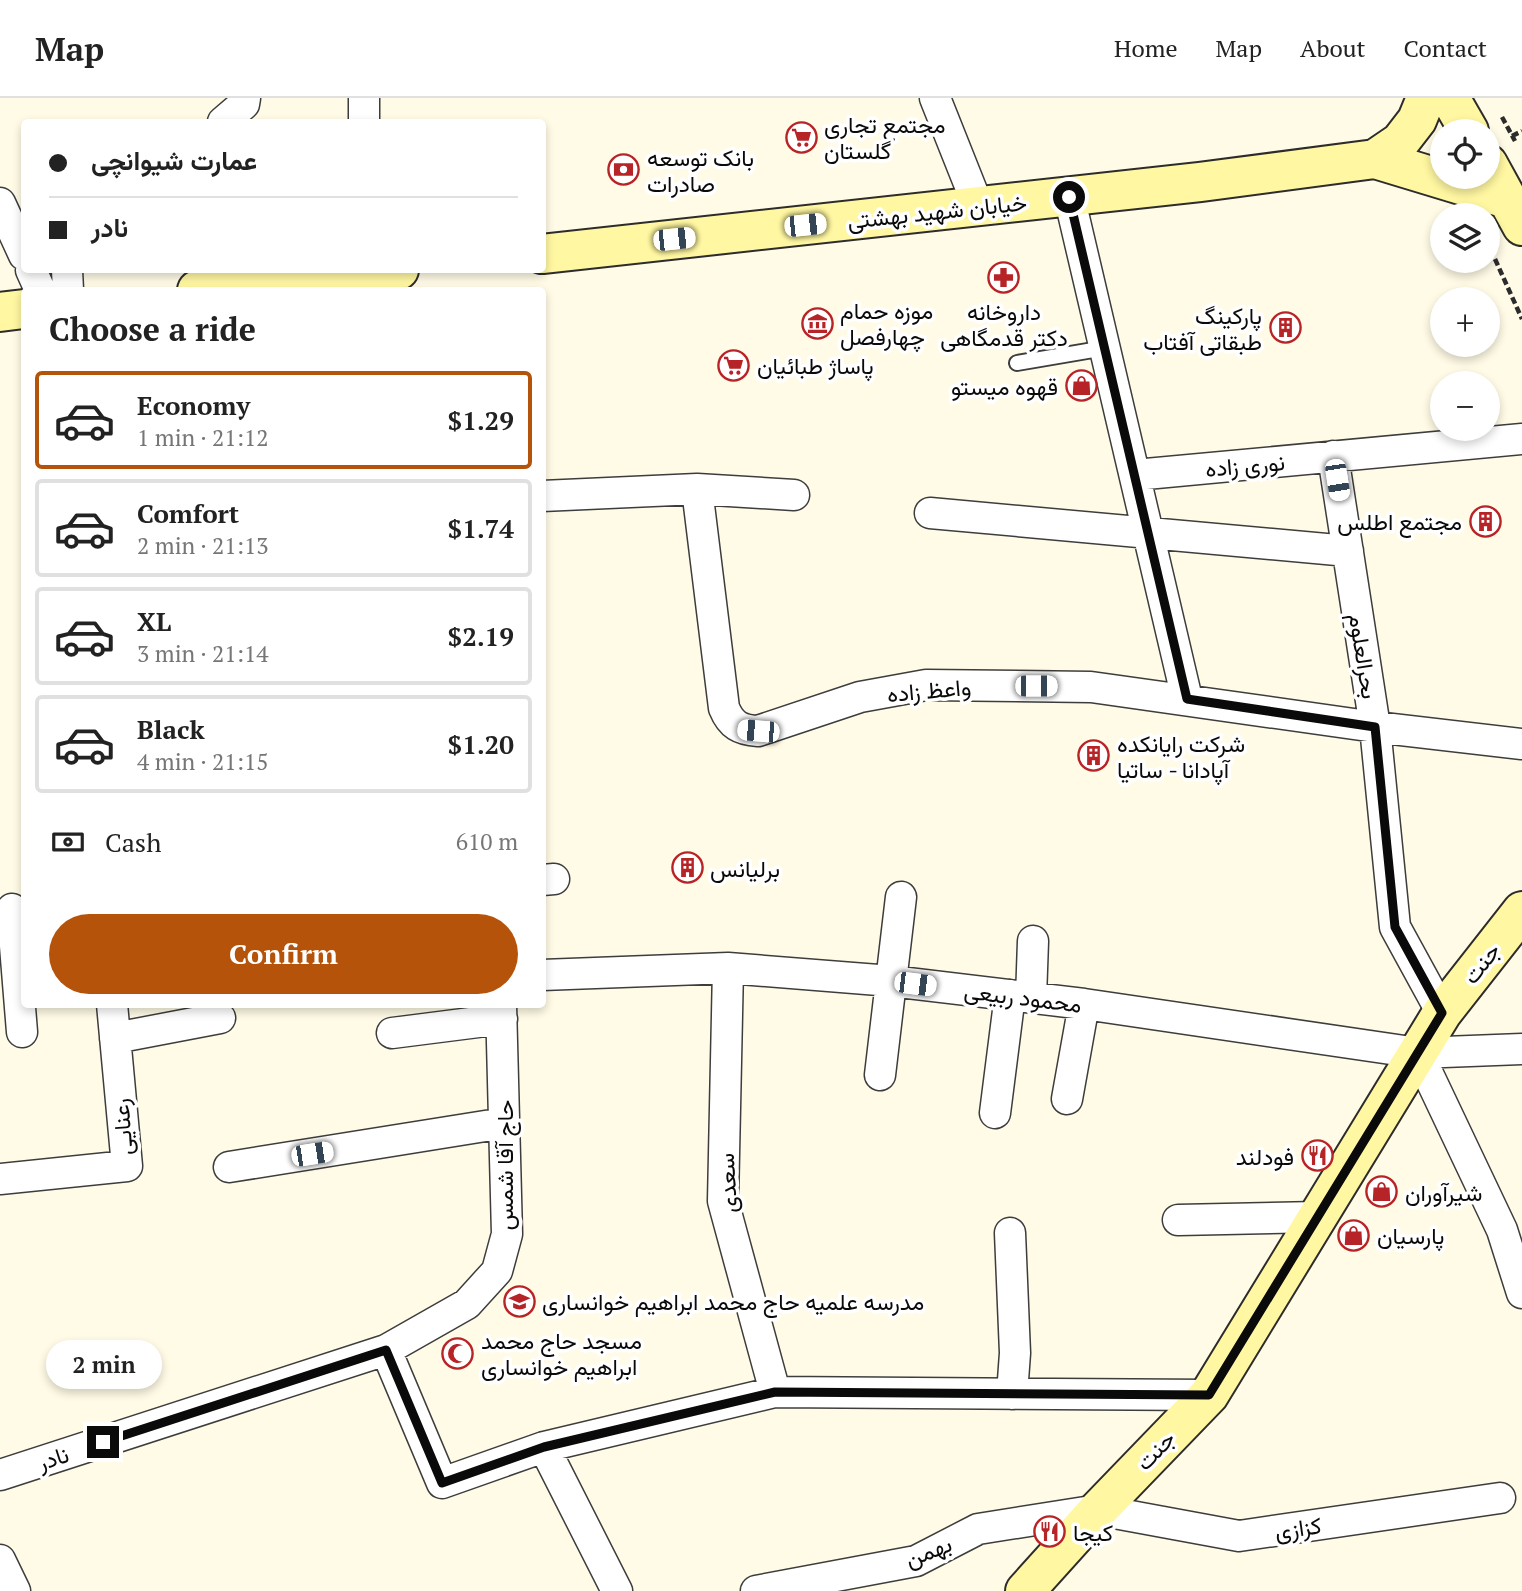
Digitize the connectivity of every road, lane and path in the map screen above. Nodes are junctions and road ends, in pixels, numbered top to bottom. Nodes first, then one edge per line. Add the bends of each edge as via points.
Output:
1 (245, 98) edge
2 (364, 98) edge
3 (934, 98) edge
4 (1426, 98) edge
5 (1450, 98) edge
6 (226, 119) edge
7 (363, 119) edge
8 (1483, 119) edge
9 (1522, 131) edge
10 (1505, 148) edge
11 (1375, 159) junction
12 (1069, 197) junction
13 (0, 203) edge
14 (978, 206) junction
15 (1514, 212) edge
16 (21, 248) edge
17 (546, 254) edge
18 (1500, 270) edge
19 (378, 275) edge
20 (233, 287) edge
21 (21, 309) edge
22 (0, 312) edge
23 (1522, 320) edge
24 (1105, 348) junction
25 (1017, 363) dead end
26 (1522, 439) edge
27 (1333, 456) junction
28 (1135, 475) junction
29 (697, 489) junction
30 (794, 495) dead end
31 (546, 496) edge
32 (930, 513) dead end
33 (1148, 531) junction
34 (1348, 551) junction
35 (1187, 699) junction
36 (1375, 727) junction
37 (1522, 744) edge
38 (901, 897) dead end
39 (12, 909) edge
40 (1522, 911) edge
41 (1033, 941) dead end
42 (728, 968) junction
43 (546, 975) edge
44 (891, 981) junction
45 (1020, 996) junction
46 (1084, 1004) junction
47 (112, 1008) edge
48 (501, 1012) edge
49 (1442, 1013) junction
50 (220, 1018) dead end
51 (22, 1032) dead end
52 (393, 1033) dead end
53 (115, 1038) junction
54 (1522, 1049) edge
55 (1418, 1053) junction
56 (880, 1075) dead end
57 (1067, 1099) dead end
58 (995, 1112) dead end
59 (504, 1123) junction
60 (229, 1167) dead end
61 (0, 1179) edge
62 (1318, 1217) junction
63 (1178, 1220) dead end
64 (1010, 1233) dead end
65 (1522, 1293) edge
66 (386, 1350) junction
67 (775, 1392) junction
68 (1012, 1394) junction
69 (1209, 1395) junction
70 (544, 1447) junction
71 (0, 1475) edge
72 (1500, 1498) dead end
73 (1098, 1510) junction
74 (0, 1560) edge
75 (15, 1591) edge
76 (617, 1591) edge
77 (756, 1591) edge
78 (1025, 1591) edge

1 - 6 street
2 - 7 street
3 - 14 street
4 - 11 main road, خیابان شهید بهشتی via 1400,142
5 - 8 main road
9 - 10 path
10 - 15 main road
11 - 12 main road, خیابان شهید بهشتی
11 - 15 main road
12 - 14 main road, خیابان شهید بهشتی
12 - 24 street
13 - 16 street
14 - 17 main road, خیابان شهید بهشتی
18 - 23 path
19 - 20 main road
21 - 22 main road
24 - 25 lane
24 - 28 street
26 - 27 street, نوری زاده
27 - 28 street, نوری زاده
27 - 34 street, بحرالعلوم
28 - 33 street
29 - 30 street
29 - 31 street
29 - 35 street, واعظ زاده via 724,708 729,721 743,730 758,731 860,697 926,685 1091,687
32 - 33 street
33 - 34 street
33 - 35 street
34 - 36 street, بحرالعلوم
35 - 36 street, واعظ زاده
36 - 37 street, واعظ زاده
36 - 49 street, بحرالعلوم via 1395,927
38 - 44 street
39 - 51 street
40 - 49 main road, جنت
41 - 45 street
42 - 43 street, محمود ربیعی
42 - 44 street, محمود ربیعی
42 - 67 street, سعدی via 723,1201
44 - 45 street, محمود ربیعی
44 - 56 street
45 - 46 street, محمود ربیعی
45 - 58 street
46 - 55 street, محمود ربیعی
46 - 57 street
47 - 53 street, رعنایی
48 - 52 street
48 - 59 street, حاج آقا شمس
49 - 55 main road, جنت
50 - 53 street
53 - 61 street, رعنایی via 127,1166
54 - 55 street, محمود ربیعی
55 - 62 main road, جنت
55 - 65 street via 1502,1230
59 - 60 street
59 - 66 street, حاج آقا شمس via 506,1234 497,1271 467,1304
62 - 63 street
62 - 69 main road, جنت
64 - 68 street via 1015,1353
66 - 70 street via 442,1483
66 - 71 street, نادر
67 - 68 street
67 - 70 street
68 - 69 street
69 - 73 main road, جنت
70 - 76 street
72 - 73 street, کزازی via 1239,1536
73 - 77 street, بهمن via 978,1529 916,1561
73 - 78 main road, جنت
74 - 75 street

